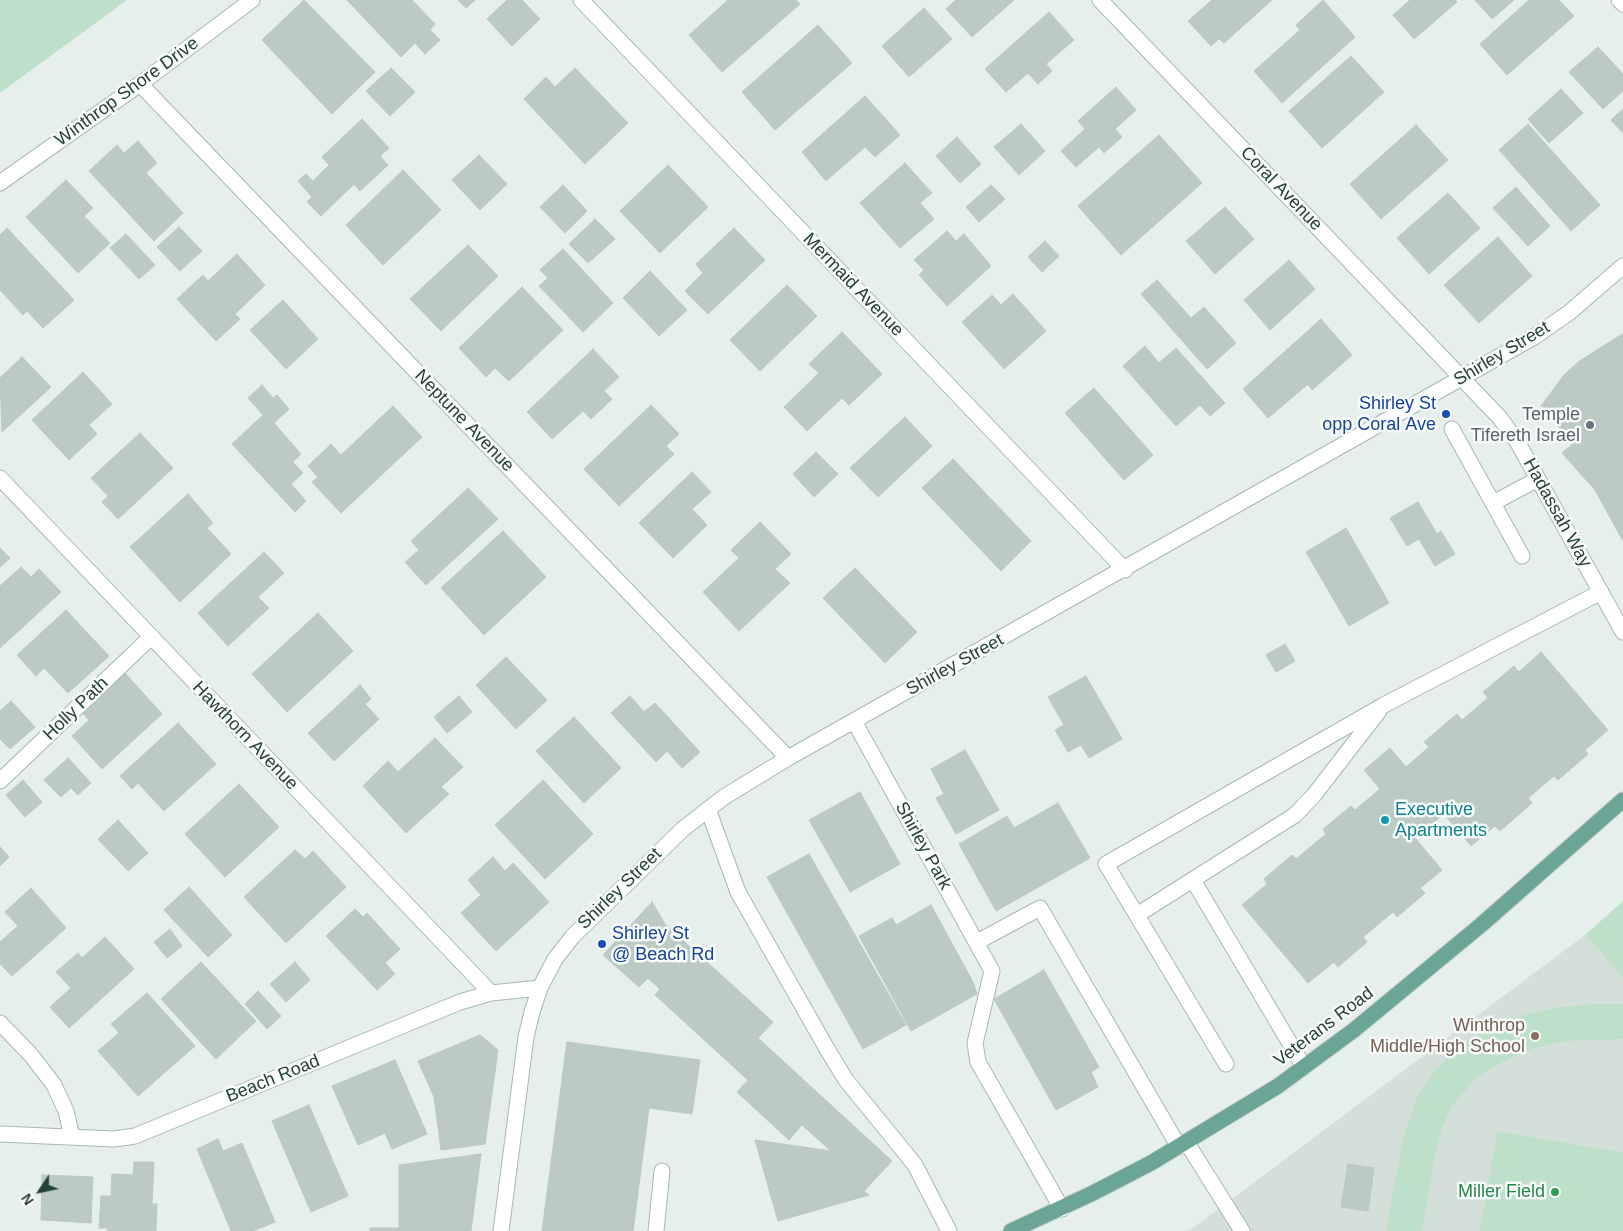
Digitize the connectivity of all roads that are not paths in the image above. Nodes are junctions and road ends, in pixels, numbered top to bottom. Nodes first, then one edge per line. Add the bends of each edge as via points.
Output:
1 (252, 0) edge
2 (581, 0) edge
3 (1100, 0) edge
4 (1619, 0) edge
5 (1623, 4) edge
6 (140, 84) junction
7 (0, 183) edge
8 (1623, 266) edge
9 (1462, 378) junction
10 (1452, 429) dead end
11 (0, 478) edge
12 (1538, 479) junction
13 (1493, 503) junction
14 (1522, 556) dead end
15 (1125, 570) junction
16 (1601, 592) junction
17 (1623, 632) edge
18 (151, 637) junction
19 (1384, 705) junction
20 (854, 721) junction
21 (788, 758) junction
22 (0, 781) edge
23 (1623, 800) edge
24 (708, 809) junction
25 (1193, 880) junction
26 (1137, 915) junction
27 (976, 942) junction
28 (540, 988) junction
29 (491, 993) junction
30 (0, 1023) edge
31 (1226, 1064) dead end
32 (1304, 1067) junction
33 (0, 1134) edge
34 (72, 1137) junction
35 (1183, 1145) junction
36 (662, 1171) dead end
37 (1062, 1209) junction
38 (501, 1231) edge
39 (656, 1231) edge
40 (949, 1231) edge
41 (1011, 1231) edge
42 (1242, 1231) edge

1 - 6 street, Winthrop Shore Drive
2 - 15 street, Mermaid Avenue
3 - 9 street, Coral Avenue
4 - 5 street
6 - 7 street, Winthrop Shore Drive
6 - 21 street, Neptune Avenue
8 - 9 street, Shirley Street via 1552,325
9 - 12 street, Hadassah Way via 1509,430
9 - 15 street, Shirley Street
10 - 13 street
11 - 18 street, Hawthorn Avenue
12 - 13 street
12 - 16 street, Hadassah Way
13 - 14 street
15 - 20 street, Shirley Street
16 - 17 street, Hadassah Way
16 - 19 street
18 - 22 street, Holly Path
18 - 29 street, Hawthorn Avenue
19 - 25 street via 1295,815
19 - 26 street via 1106,864
20 - 21 street, Shirley Street
20 - 27 street, Shirley Park
21 - 24 street, Shirley Street
23 - 32 main road, Veterans Road via 1515,898
24 - 28 street, Shirley Street via 582,925 555,959
24 - 40 street via 738,892 822,1040 846,1080 915,1165
25 - 26 street
25 - 32 street
26 - 31 street
27 - 35 street via 1040,908
27 - 37 street, Shirley Park via 992,971 975,1043 978,1062
28 - 29 street, Beach Road
28 - 38 street, Shirley Street via 526,1037
29 - 34 street, Beach Road via 460,1002 135,1136 114,1139
30 - 34 street via 31,1054 54,1085 66,1111
32 - 35 main road, Veterans Road
33 - 34 street, Beach Road
35 - 37 main road, Veterans Road
35 - 42 street
36 - 39 street
37 - 41 main road, Veterans Road

